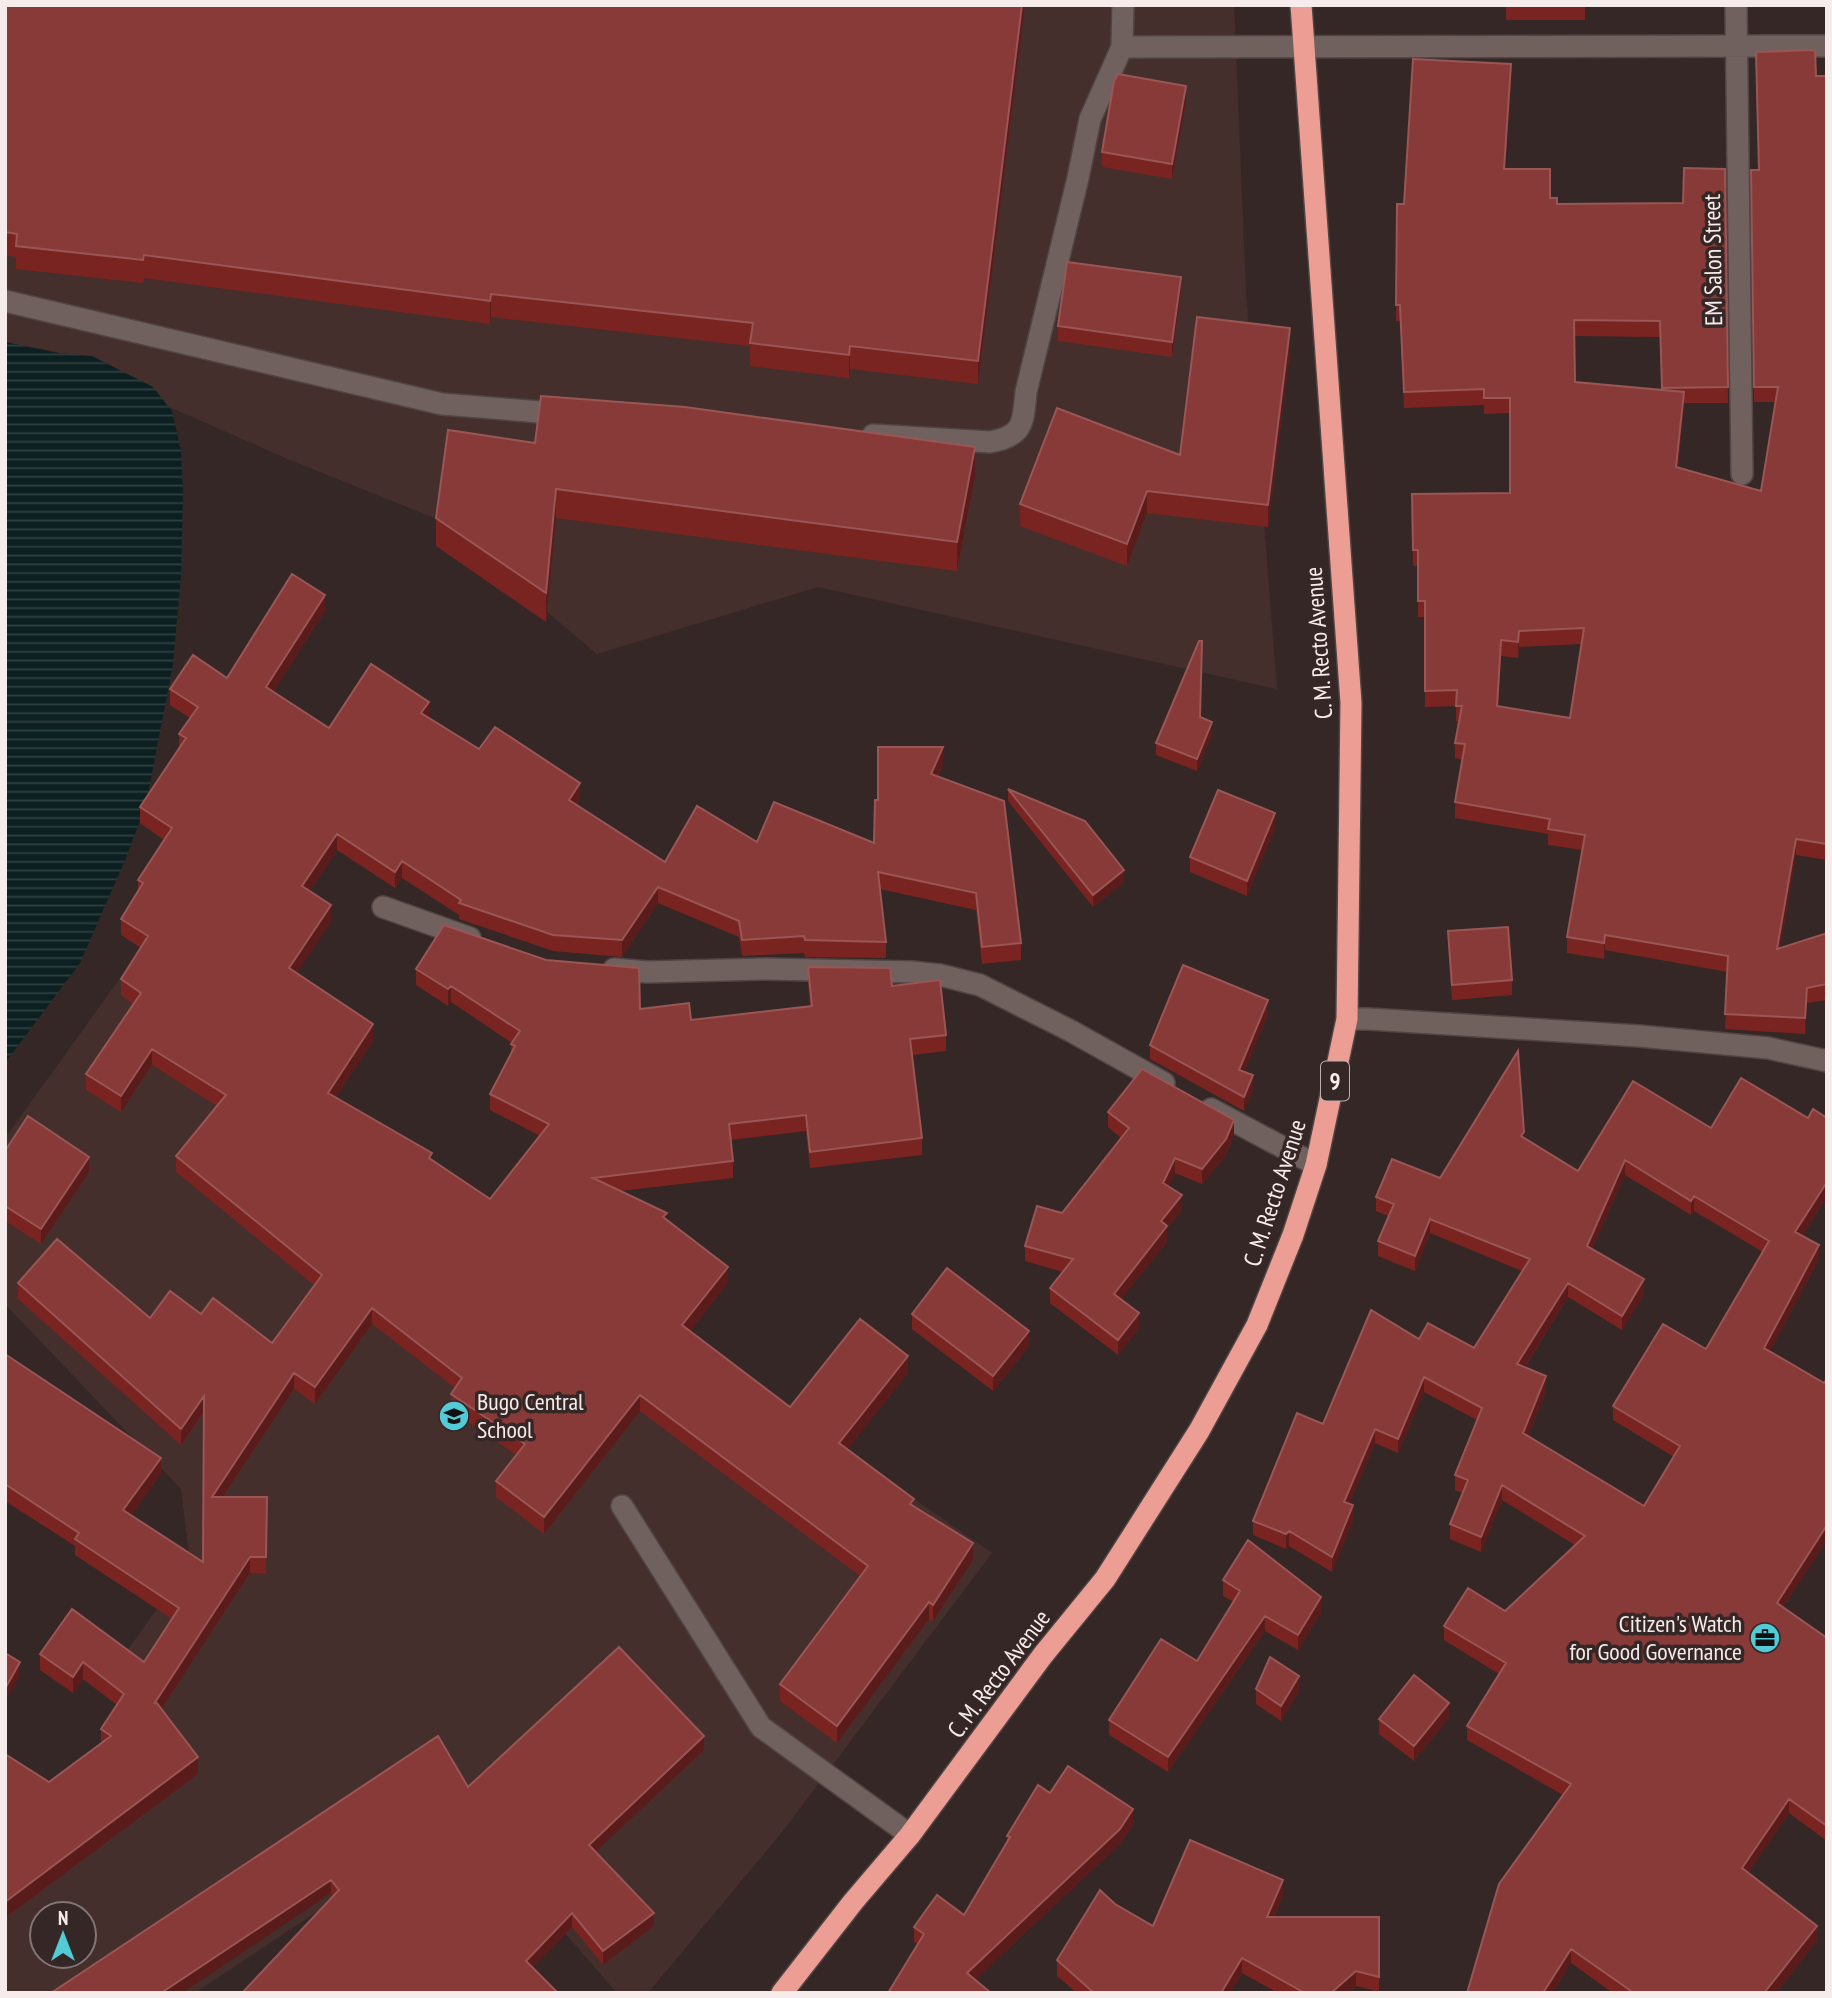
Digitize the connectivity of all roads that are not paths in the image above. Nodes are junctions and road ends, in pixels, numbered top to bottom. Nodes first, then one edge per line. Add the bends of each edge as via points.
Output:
1 (1123, 5) edge
2 (1301, 5) edge
3 (1736, 5) edge
4 (1827, 46) edge
5 (1122, 47) junction
6 (1302, 47) junction
7 (1736, 47) junction
8 (5, 302) edge
9 (591, 416) edge
10 (852, 434) edge
11 (1742, 474) dead end
12 (383, 907) dead end
13 (493, 946) edge
14 (592, 968) edge
15 (1347, 1019) junction
16 (1827, 1061) edge
17 (1316, 1165) junction
18 (622, 1506) dead end
19 (910, 1835) junction
20 (782, 1993) edge

1 - 5 street
2 - 6 highway, C. M. Recto Avenue / 9
3 - 7 street, EM Salon Street
4 - 7 street
5 - 6 street
5 - 10 street via 1090,119 1018,431 990,442
6 - 7 street
6 - 15 highway, C. M. Recto Avenue / 9 via 1351,703
7 - 11 street, EM Salon Street
8 - 9 street via 442,404
12 - 13 street
14 - 17 street via 912,972 979,985
15 - 16 street via 1639,1036 1768,1048
15 - 17 highway, C. M. Recto Avenue / 9
17 - 19 highway, C. M. Recto Avenue / 9 via 1257,1325 1199,1431 1105,1579
18 - 19 street via 761,1727
19 - 20 highway, C. M. Recto Avenue / 9

